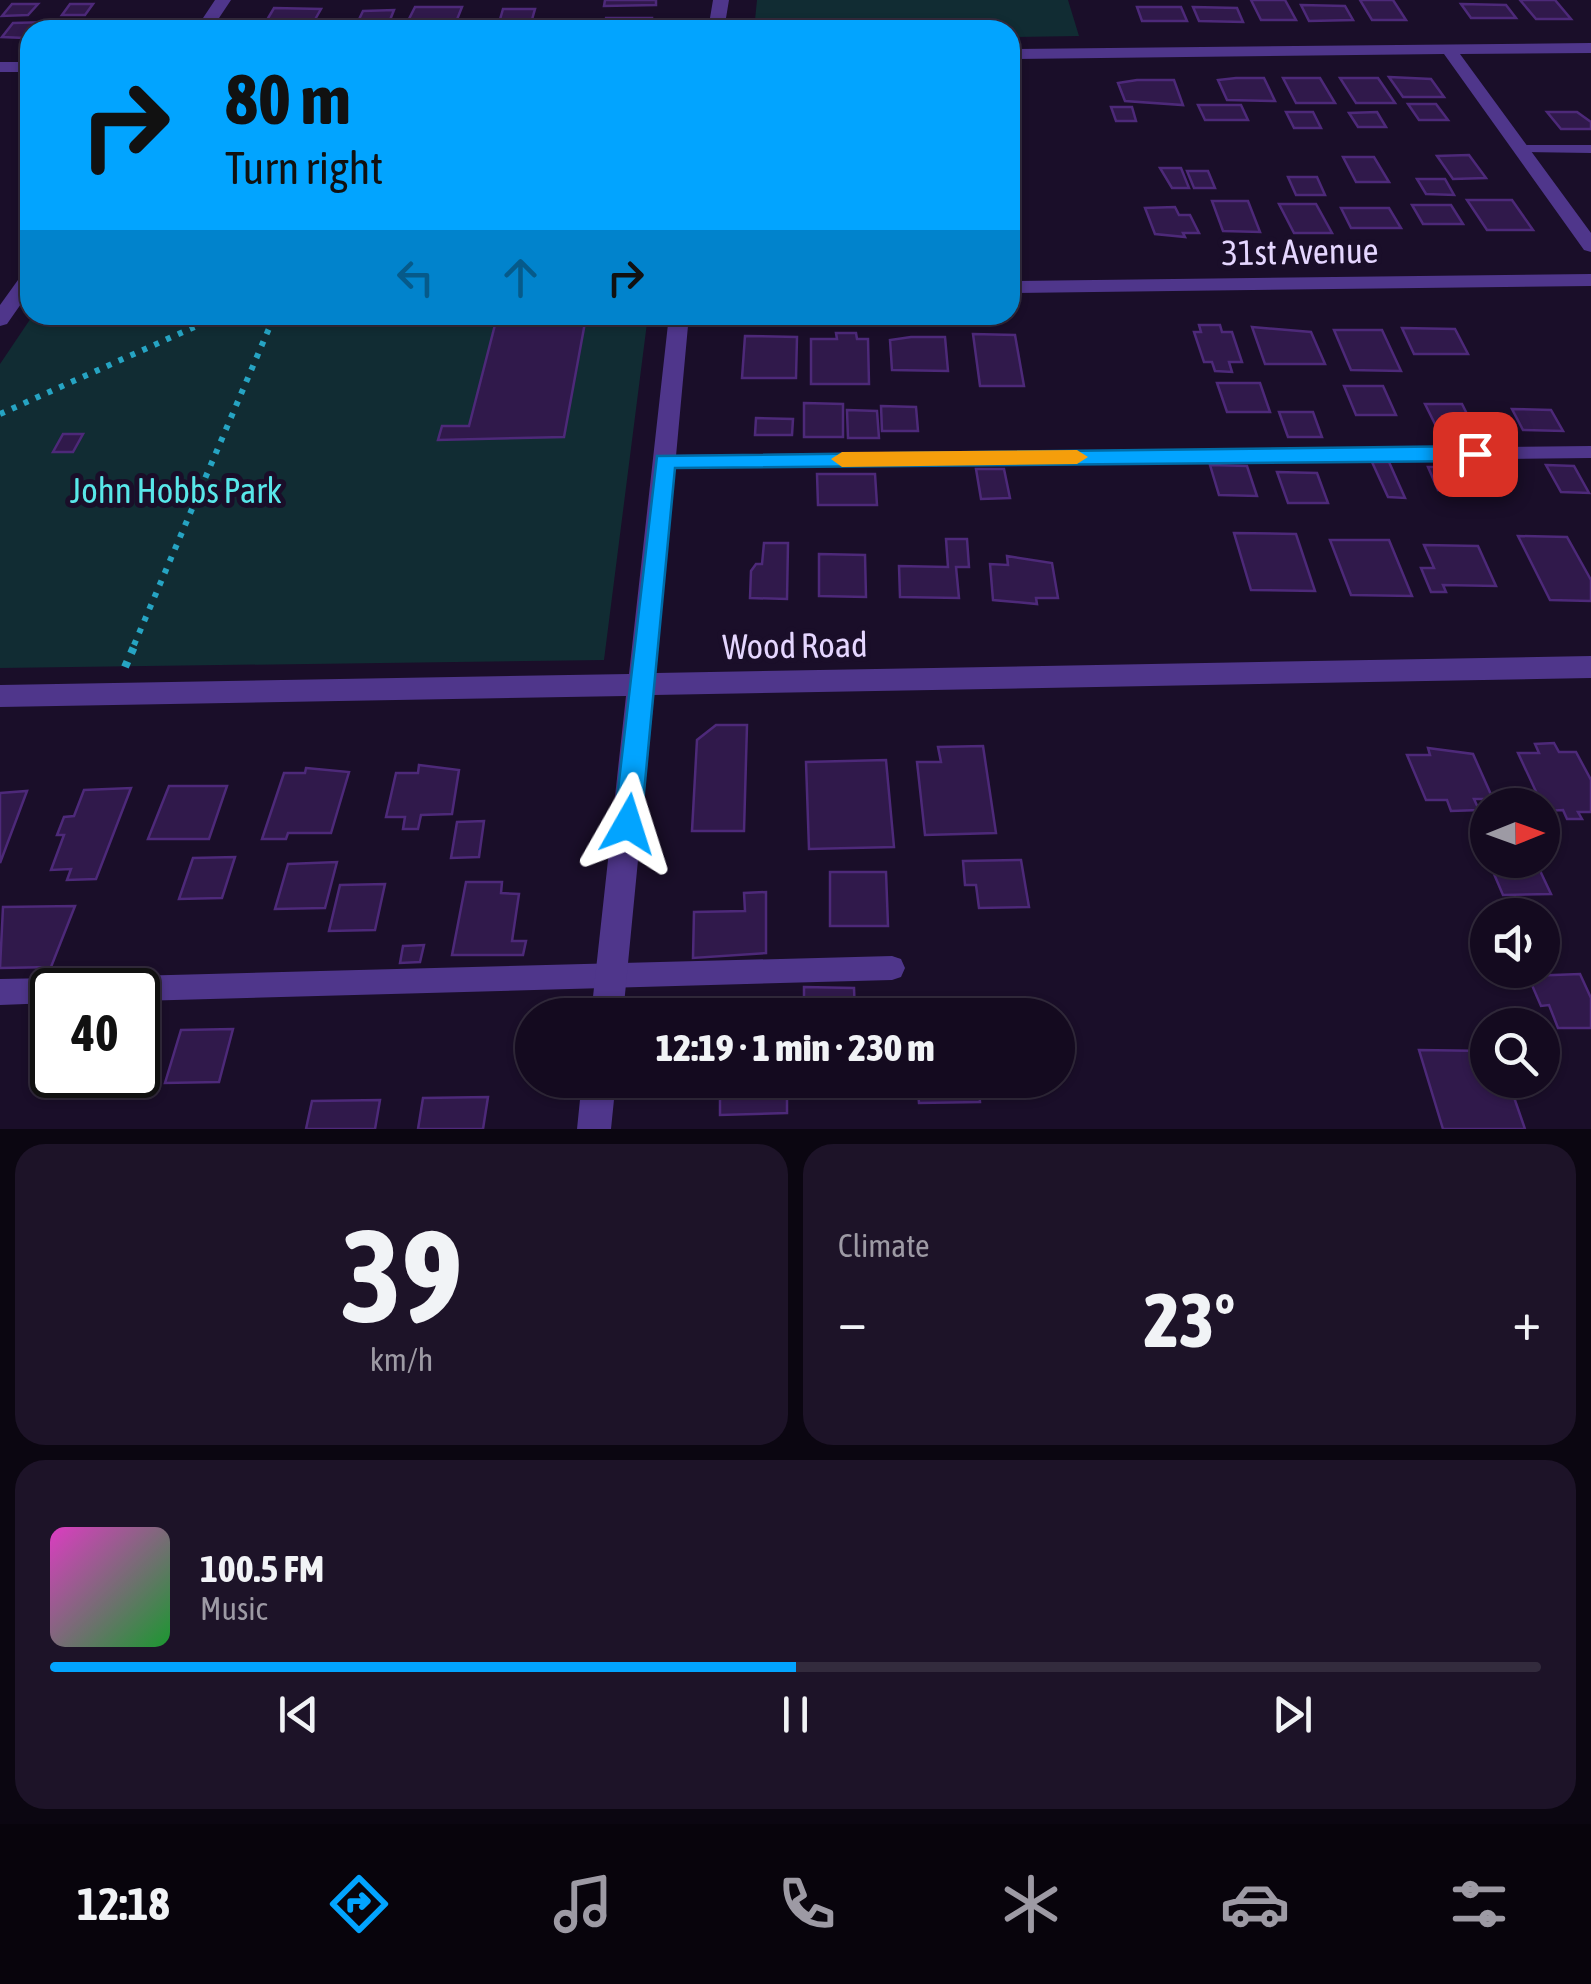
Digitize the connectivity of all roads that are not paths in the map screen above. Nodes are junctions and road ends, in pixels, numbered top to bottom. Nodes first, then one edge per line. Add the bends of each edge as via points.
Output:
1 (1448, 48) junction
2 (1591, 48) edge
3 (1020, 54) edge
4 (1521, 149) junction
5 (1591, 149) edge
6 (1591, 246) edge
7 (1591, 280) edge
8 (1020, 287) edge
9 (20, 291) edge
10 (0, 320) edge
11 (677, 325) edge
12 (1591, 452) edge
13 (665, 461) junction
14 (1591, 667) edge
15 (642, 685) junction
16 (0, 696) edge
17 (892, 968) dead end
18 (611, 977) junction
19 (160, 988) edge
20 (30, 991) edge
21 (0, 992) edge
22 (608, 998) edge
23 (598, 1098) edge
24 (594, 1129) edge

1 - 2 street
1 - 3 street
1 - 4 street
4 - 5 lane
4 - 6 street
7 - 8 street, 31st Avenue
9 - 10 street
11 - 13 street
12 - 13 lane
13 - 15 street
14 - 15 street, Wood Road
15 - 16 street, Wood Road
15 - 18 street
17 - 18 lane
18 - 19 lane
18 - 22 street
20 - 21 lane
23 - 24 street

